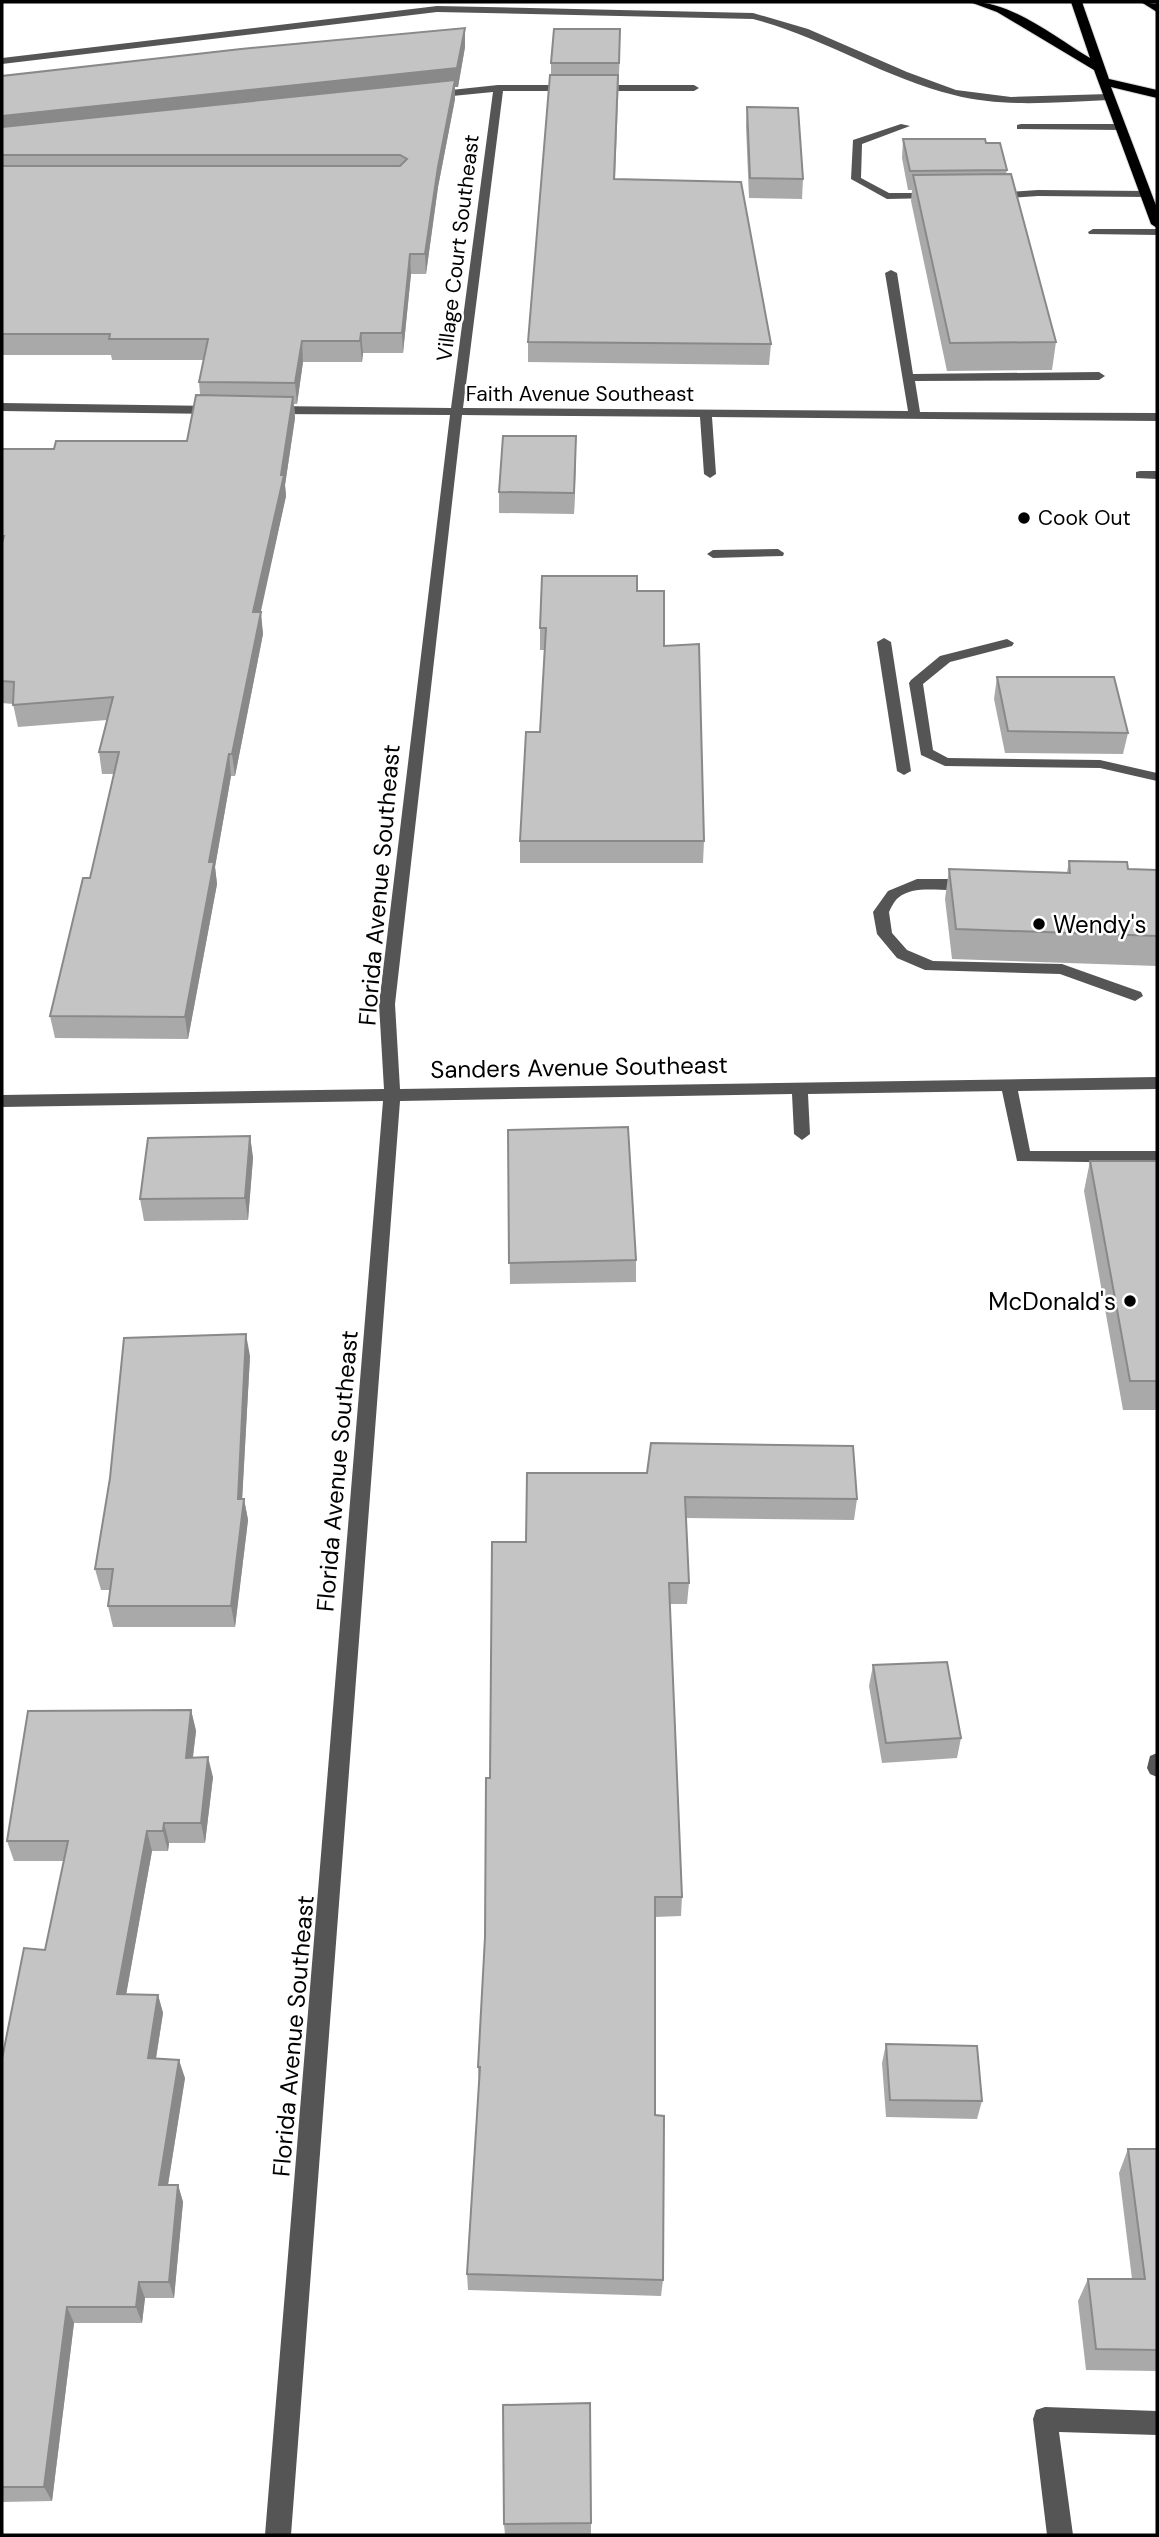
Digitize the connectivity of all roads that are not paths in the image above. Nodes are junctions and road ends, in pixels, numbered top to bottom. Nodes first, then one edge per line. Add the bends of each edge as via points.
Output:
1 (976, 2) edge
2 (1077, 2) edge
3 (1146, 2) edge
4 (1157, 9) edge
5 (2, 61) edge
6 (1099, 68) junction
7 (1103, 80) junction
8 (498, 88) junction
9 (694, 88) dead end
10 (1157, 94) edge
11 (415, 97) edge
12 (1109, 97) junction
13 (905, 126) dead end
14 (1021, 127) dead end
15 (1120, 127) junction
16 (1146, 194) junction
17 (941, 196) edge
18 (981, 196) edge
19 (1156, 216) edge
20 (1093, 232) dead end
21 (1157, 232) edge
22 (891, 273) dead end
23 (1098, 376) dead end
24 (908, 378) junction
25 (2, 407) edge
26 (222, 410) edge
27 (263, 410) edge
28 (456, 413) junction
29 (706, 414) junction
30 (915, 416) junction
31 (1157, 417) edge
32 (710, 474) dead end
33 (1140, 475) dead end
34 (1157, 475) edge
35 (778, 553) dead end
36 (713, 554) dead end
37 (884, 642) dead end
38 (1007, 643) dead end
39 (905, 771) dead end
40 (1155, 777) dead end
41 (986, 884) edge
42 (1135, 996) dead end
43 (1157, 1083) edge
44 (1009, 1086) junction
45 (800, 1088) junction
46 (391, 1095) junction
47 (2, 1101) edge
48 (802, 1134) dead end
49 (1157, 1157) edge
50 (1157, 1762) edge
51 (1157, 1769) edge
52 (1157, 2423) edge
53 (278, 2535) edge
54 (1059, 2535) edge

1 - 6 highway via 1000,10
2 - 6 highway
3 - 4 highway
5 - 12 street via 437,9 753,16 785,23 873,63 956,92 998,98
6 - 7 highway
7 - 10 highway
7 - 12 highway
8 - 9 street
8 - 11 street
8 - 28 street, Village Court Southeast
12 - 15 highway
13 - 17 street via 857,142 856,179 887,196
14 - 15 street
15 - 16 highway
16 - 18 street
16 - 19 highway
20 - 21 street
22 - 24 street
23 - 24 street
24 - 30 street
25 - 26 street
27 - 28 street, Faith Avenue Southeast
28 - 29 street, Faith Avenue Southeast
28 - 46 street, Florida Avenue Southeast via 387,1003
29 - 30 street, Faith Avenue Southeast
29 - 32 street
30 - 31 street, Faith Avenue Southeast
33 - 34 street
35 - 36 street
37 - 39 street
38 - 40 street via 945,659 916,683 926,752 945,762 1100,764
41 - 42 street via 917,884 892,894 881,912 885,934 902,954 931,966 1062,969
43 - 44 street, Sanders Avenue Southeast
44 - 45 street, Sanders Avenue Southeast
44 - 49 street via 1023,1157
45 - 46 street, Sanders Avenue Southeast
45 - 48 street
46 - 47 street, Sanders Avenue Southeast
46 - 53 street, Florida Avenue Southeast
50 - 51 street
52 - 54 street via 1045,2418

